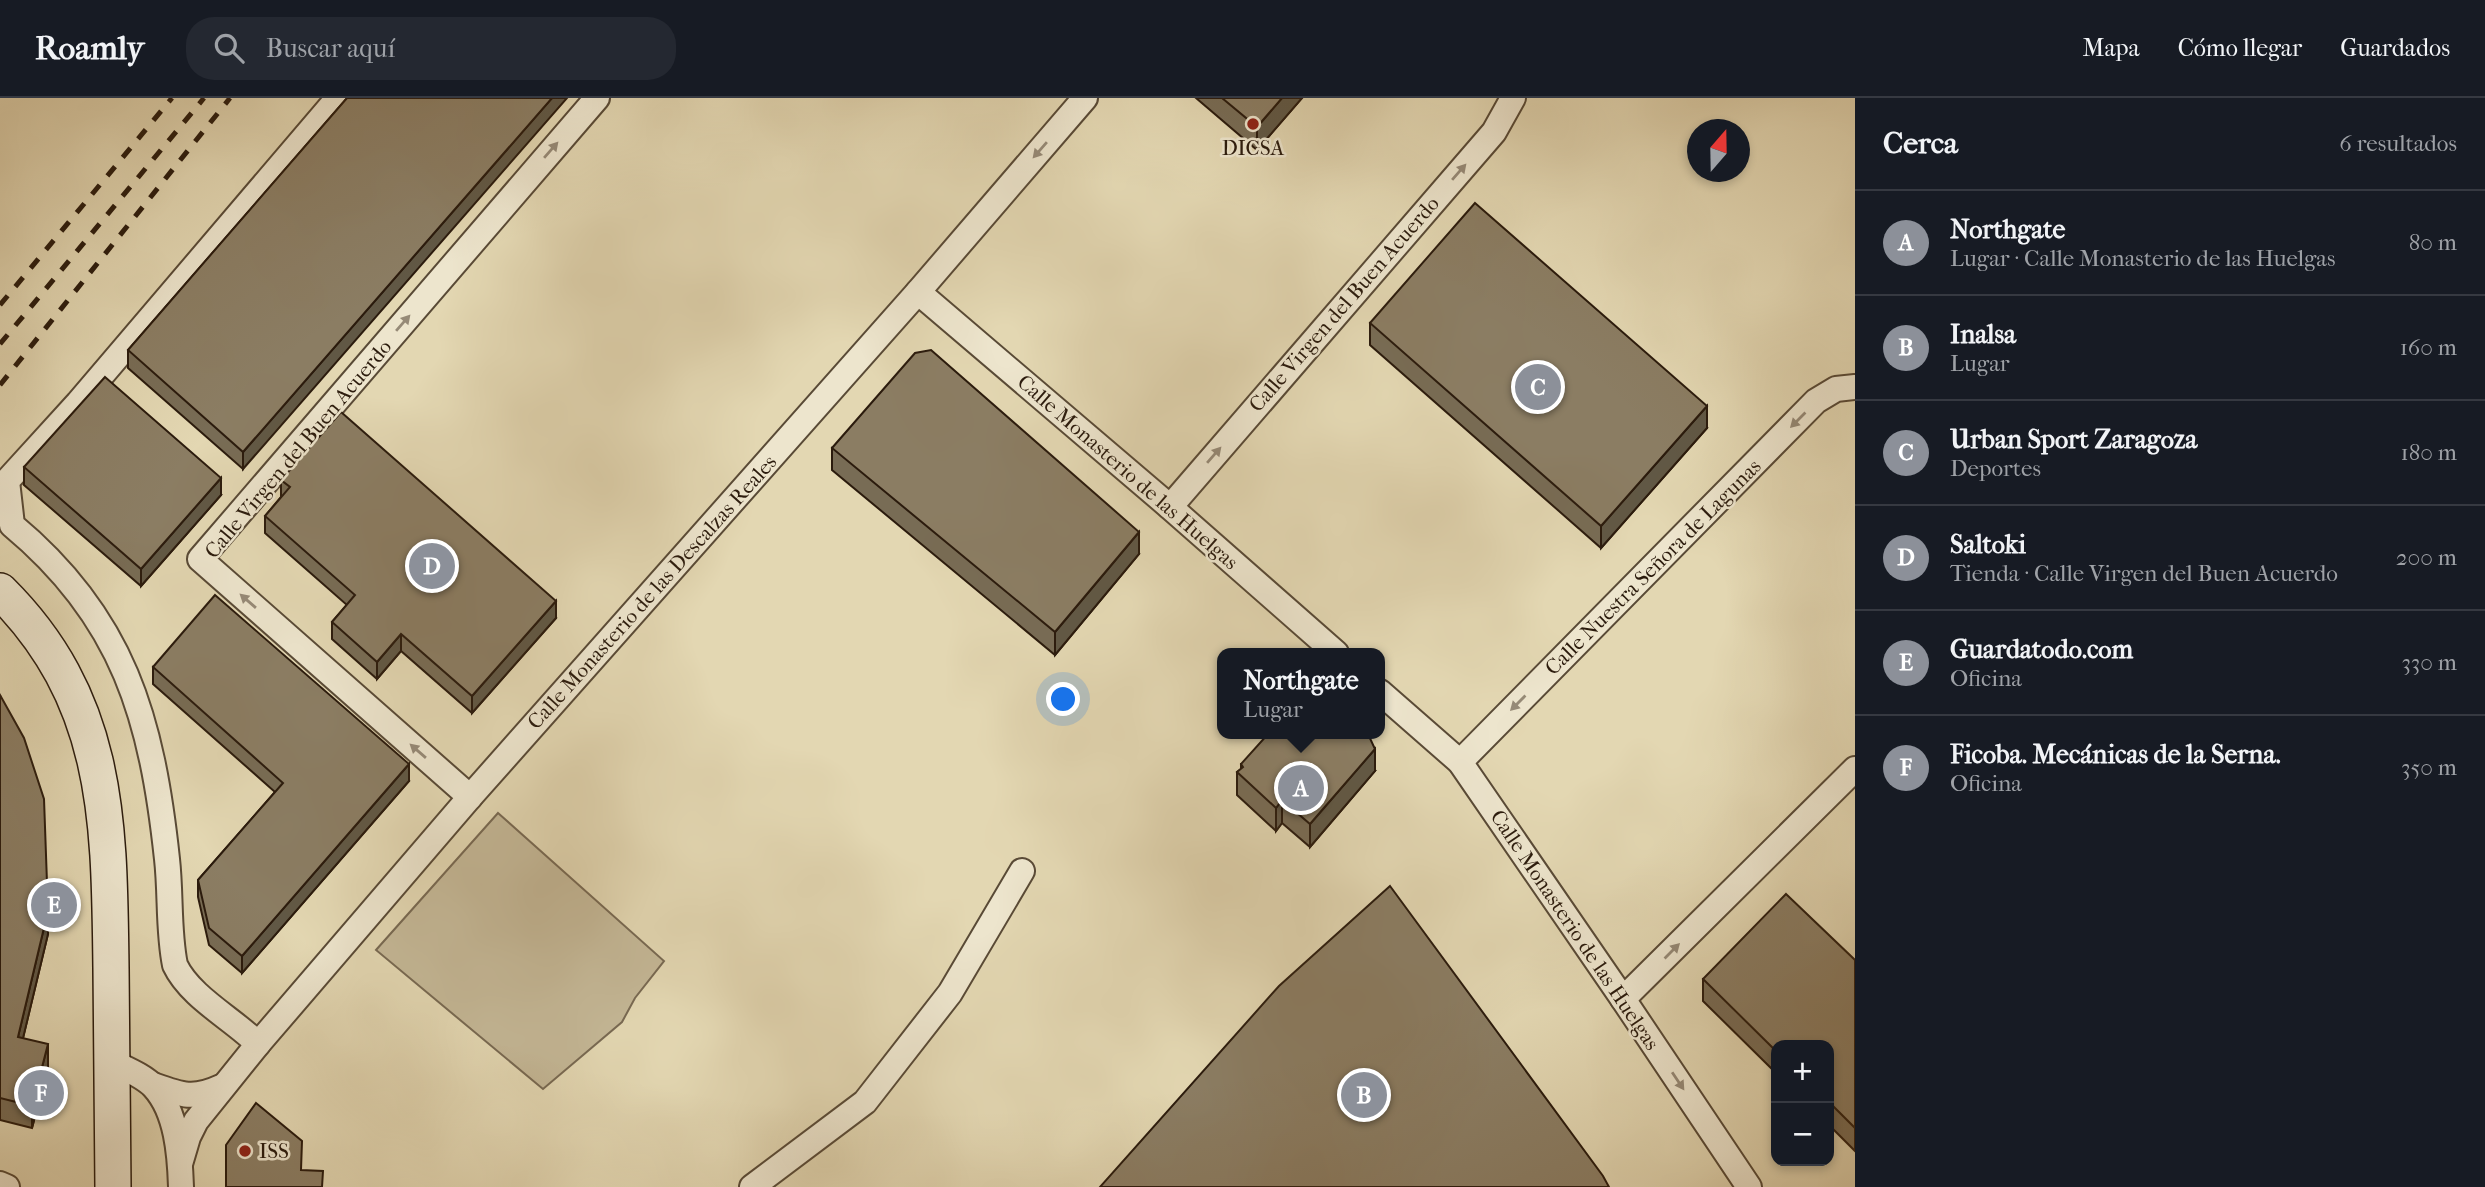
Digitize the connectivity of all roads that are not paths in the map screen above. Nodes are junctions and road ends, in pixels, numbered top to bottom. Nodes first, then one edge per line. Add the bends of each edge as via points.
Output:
1 (338, 98) edge
2 (597, 98) edge
3 (1085, 98) edge
4 (1513, 98) edge
5 (918, 292) junction
6 (1855, 387) edge
7 (1170, 506) junction
8 (6, 532) edge
9 (0, 591) edge
10 (1330, 648) edge
11 (1385, 696) edge
12 (1460, 762) junction
13 (1855, 769) edge
14 (470, 797) junction
15 (1022, 871) dead end
16 (1623, 999) junction
17 (258, 1044) junction
18 (112, 1062) junction
19 (153, 1085) junction
20 (221, 1087) junction
21 (181, 1175) edge
22 (0, 1184) edge
23 (7, 1187) edge
24 (113, 1187) edge
25 (752, 1187) edge
26 (1749, 1187) edge

1 - 8 street via 7,481
14 -> 2 street, Calle Virgen del Buen Acuerdo via 200,559
3 -> 5 street, Calle Monasterio de las Descalzas Reales
7 -> 4 street, Calle Virgen del Buen Acuerdo via 1494,132
5 - 7 street, Calle Monasterio de las Huelgas
5 - 14 street, Calle Monasterio de las Descalzas Reales
6 -> 12 street, Calle Nuestra Señora de Lagunas via 1836,389 1816,401
7 - 10 street, Calle Monasterio de las Huelgas
8 - 17 street via 36,545 75,588 104,630 133,688 157,776 172,945 180,974
9 - 18 main road via 32,627 63,675 98,769 110,860
11 - 12 street, Calle Monasterio de las Huelgas
12 - 16 street, Calle Monasterio de las Huelgas
16 -> 13 street
14 - 17 street, Calle Monasterio de las Descalzas Reales
15 - 25 street via 950,993 865,1102
16 -> 26 street, Calle Monasterio de las Huelgas
17 - 20 street, Calle Monasterio de las Descalzas Reales
18 - 19 street
18 - 24 main road
19 - 20 street via 190,1096
19 - 21 street via 171,1120
20 - 21 street, Calle Monasterio de las Descalzas Reales via 188,1136
22 - 23 street

